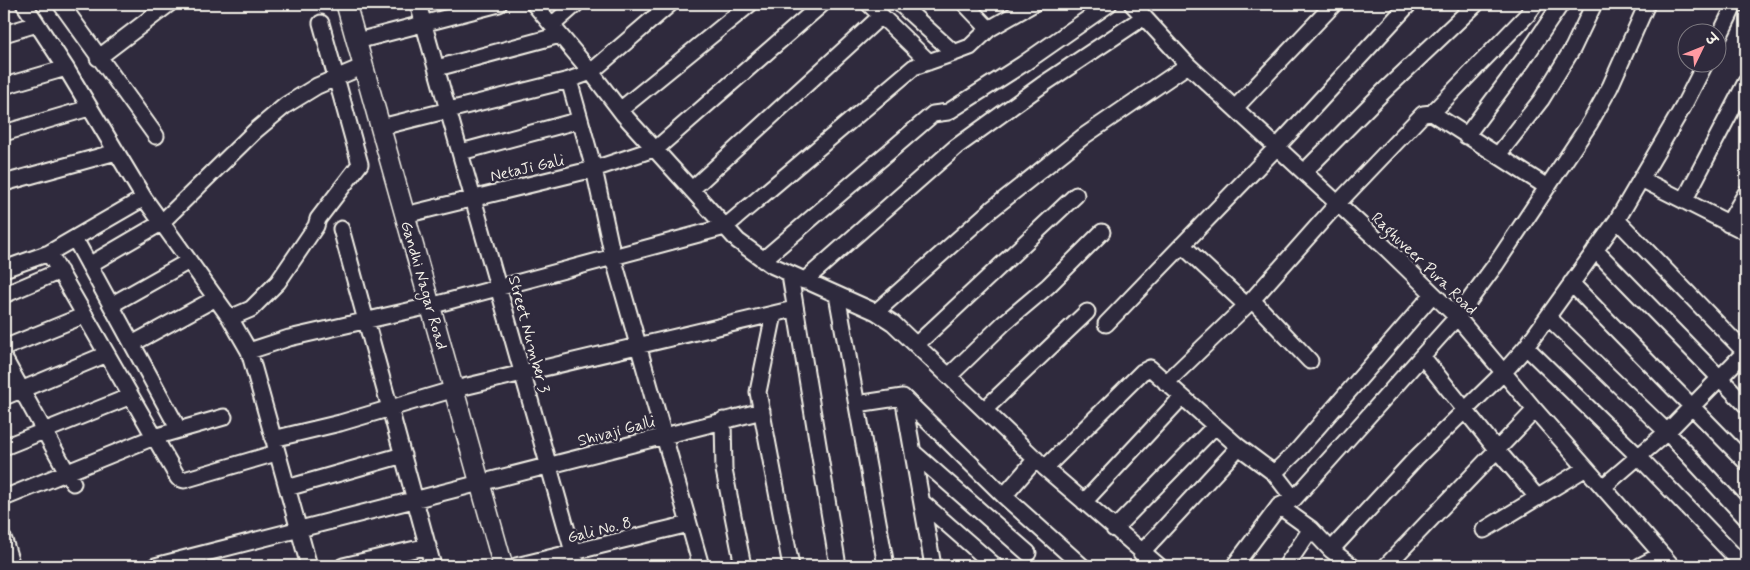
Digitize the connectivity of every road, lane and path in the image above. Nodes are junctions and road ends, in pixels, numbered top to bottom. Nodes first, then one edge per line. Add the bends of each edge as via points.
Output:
1 (24, 4) edge
2 (61, 4) edge
3 (169, 4) edge
4 (346, 4) edge
5 (418, 4) edge
6 (499, 4) edge
7 (534, 4) edge
8 (576, 4) edge
9 (670, 4) edge
10 (750, 4) edge
11 (822, 4) edge
12 (868, 4) edge
13 (900, 4) edge
14 (965, 4) edge
15 (1033, 4) edge
16 (1109, 4) edge
17 (1132, 4) edge
18 (1334, 4) edge
19 (1409, 4) edge
20 (1476, 4) edge
21 (1535, 4) edge
22 (1561, 4) edge
23 (1594, 4) edge
24 (1735, 4) edge
25 (1644, 5) edge
26 (881, 16) junction
27 (1144, 17) junction
28 (1726, 22) edge
29 (321, 23) dead end
30 (37, 24) junction
31 (424, 24) junction
32 (989, 29) junction
33 (556, 30) junction
34 (4, 34) edge
35 (357, 42) junction
36 (954, 52) junction
37 (98, 58) junction
38 (929, 62) junction
39 (1188, 65) junction
40 (364, 66) junction
41 (66, 68) junction
42 (437, 68) junction
43 (591, 72) junction
44 (1701, 72) edge
45 (337, 78) junction
46 (569, 80) junction
47 (1746, 82) edge
48 (4, 86) edge
49 (89, 108) junction
50 (1235, 108) junction
51 (449, 110) junction
52 (620, 110) junction
53 (1432, 113) junction
54 (580, 120) junction
55 (381, 127) junction
56 (4, 133) edge
57 (156, 136) dead end
58 (1466, 136) junction
59 (1276, 147) junction
60 (656, 148) junction
61 (116, 152) junction
62 (461, 152) junction
63 (1498, 156) junction
64 (594, 169) junction
65 (1304, 172) junction
66 (1641, 178) junction
67 (4, 183) edge
68 (1547, 187) junction
69 (692, 189) junction
70 (1746, 192) edge
71 (1076, 195) dead end
72 (474, 197) junction
73 (144, 198) junction
74 (1684, 201) junction
75 (1338, 203) junction
76 (405, 215) junction
77 (1617, 220) junction
78 (161, 223) junction
79 (1728, 224) junction
80 (725, 227) junction
81 (340, 229) dead end
82 (1102, 232) dead end
83 (1746, 232) edge
84 (75, 239) junction
85 (1182, 245) junction
86 (1595, 250) junction
87 (49, 253) junction
88 (613, 257) junction
89 (763, 260) junction
90 (189, 261) junction
91 (89, 265) junction
92 (4, 269) edge
93 (60, 271) junction
94 (797, 278) junction
95 (1571, 283) junction
96 (500, 287) junction
97 (1433, 294) junction
98 (4, 295) edge
99 (837, 295) junction
100 (216, 298) junction
101 (1249, 303) junction
102 (111, 305) junction
103 (430, 306) junction
104 (794, 309) junction
105 (876, 312) junction
106 (1087, 312) dead end
107 (774, 314) junction
108 (86, 315) junction
109 (1457, 317) junction
110 (1548, 317) junction
111 (230, 318) junction
112 (366, 320) junction
113 (1106, 324) dead end
114 (132, 344) junction
115 (638, 345) junction
116 (916, 345) junction
117 (1526, 347) junction
118 (4, 348) edge
119 (249, 351) junction
120 (1746, 352) edge
121 (107, 354) junction
122 (1422, 356) junction
123 (4, 358) edge
124 (1310, 361) dead end
125 (1504, 372) junction
126 (522, 374) junction
127 (949, 376) junction
128 (1719, 377) junction
129 (1166, 382) junction
130 (455, 389) junction
131 (22, 390) junction
132 (4, 396) edge
133 (131, 396) junction
134 (904, 397) junction
135 (1182, 397) junction
136 (857, 404) junction
137 (1746, 405) edge
138 (1693, 406) junction
139 (390, 407) junction
140 (985, 409) junction
141 (1535, 410) junction
142 (762, 411) junction
143 (1466, 411) junction
144 (224, 417) dead end
145 (723, 420) junction
146 (1215, 426) junction
147 (45, 430) junction
148 (179, 430) junction
149 (1667, 432) junction
150 (664, 435) junction
151 (154, 437) junction
152 (274, 446) junction
153 (1239, 447) junction
154 (4, 448) edge
155 (1497, 450) junction
156 (914, 453) junction
157 (403, 455) junction
158 (1640, 458) junction
159 (1746, 462) edge
160 (1041, 464) junction
161 (549, 466) junction
162 (1586, 468) junction
163 (1274, 473) junction
164 (71, 478) junction
165 (480, 482) junction
166 (1603, 487) junction
167 (287, 488) junction
168 (1004, 496) junction
169 (4, 498) edge
170 (1538, 498) junction
171 (414, 499) junction
172 (1294, 500) junction
173 (1084, 502) junction
174 (923, 503) junction
175 (1279, 506) junction
176 (1746, 518) edge
177 (689, 524) junction
178 (300, 529) junction
179 (1114, 529) junction
180 (1311, 529) junction
181 (1484, 530) dead end
182 (4, 540) edge
183 (428, 546) junction
184 (1332, 550) junction
185 (1028, 553) dead end
186 (1141, 553) junction
187 (1662, 555) junction
188 (575, 560) edge
189 (1067, 561) edge
190 (12, 566) edge
191 (155, 566) edge
192 (309, 566) edge
193 (343, 566) edge
194 (433, 566) edge
195 (503, 566) edge
196 (516, 566) edge
197 (701, 566) edge
198 (743, 566) edge
199 (791, 566) edge
200 (838, 566) edge
201 (886, 566) edge
202 (933, 566) edge
203 (995, 566) edge
204 (1082, 566) edge
205 (1159, 566) edge
206 (1234, 566) edge
207 (1286, 566) edge
208 (1352, 566) edge
209 (1386, 566) edge
210 (1640, 566) edge
211 (1672, 566) edge
212 (1744, 566) edge

1 - 30 street
2 - 37 street
3 - 37 street
4 - 35 street, Gandhi Nagar Road
5 - 31 street, Street Number 3
6 - 31 street
7 - 33 street
8 - 33 street
9 - 43 street
10 - 52 street
11 - 60 street
12 - 26 street
13 - 36 street
14 - 32 street
15 - 32 street
16 - 89 street via 948,112 933,114
17 - 27 street, Raghuveer Pura Road
18 - 50 street
19 - 59 street
20 - 65 street
21 - 53 street
22 - 58 street
23 - 63 street via 1573,48 1541,100
24 - 28 street
25 - 68 street via 1610,86 1590,123
26 - 38 street
26 - 69 street
27 - 39 street, Raghuveer Pura Road
27 - 94 street via 956,147
29 - 45 street
30 - 34 street
30 - 41 street
31 - 35 street
31 - 42 street, Street Number 3
32 - 36 street via 970,47
33 - 42 street
33 - 43 street
35 - 40 street, Gandhi Nagar Road
36 - 38 street
37 - 57 street
38 - 80 street via 914,67
39 - 50 street, Raghuveer Pura Road
39 - 105 street via 1084,136 992,209
40 - 45 street
40 - 55 street, Gandhi Nagar Road
41 - 48 street
41 - 49 street
42 - 51 street, Street Number 3
43 - 46 street
43 - 52 street
44 - 66 street
45 - 78 street via 301,95 270,118
45 - 111 street via 360,164 318,219 278,282 251,309
46 - 51 street
46 - 54 street
47 - 74 street
49 - 56 street
49 - 61 street
50 - 59 street, Raghuveer Pura Road
51 - 55 street
51 - 62 street, Street Number 3
52 - 60 street
53 - 58 street
53 - 75 street via 1424,114
54 - 62 street
54 - 64 street
55 - 76 street, Gandhi Nagar Road
58 - 63 street
59 - 65 street, Raghuveer Pura Road
59 - 85 street
60 - 64 street, NetaJi Gali
60 - 69 street
61 - 67 street
61 - 73 street
62 - 72 street, Street Number 3
63 - 68 street
64 - 72 street, NetaJi Gali
64 - 88 street
65 - 75 street, Raghuveer Pura Road
66 - 74 street
66 - 77 street
68 - 109 street
69 - 80 street
70 - 79 street
71 - 116 street
72 - 76 street, NetaJi Gali
72 - 96 street, Street Number 3
73 - 78 street
73 - 84 street
74 - 79 street
75 - 97 street, Raghuveer Pura Road
75 - 101 street
76 - 103 street, Gandhi Nagar Road
77 - 86 street
77 - 120 street
78 - 90 street
78 - 91 street
79 - 83 street
80 - 88 street
80 - 89 street
81 - 112 street
82 - 127 street
84 - 87 street
84 - 91 street
85 - 101 street
85 - 113 street
86 - 95 street
86 - 128 street
87 - 92 street
87 - 93 street
88 - 96 street
88 - 115 street
89 - 94 street
90 - 100 street
90 - 102 street
91 - 102 street
93 - 98 street
93 - 108 street
94 - 99 street
94 - 104 street
95 - 110 street
95 - 138 street
96 - 103 street
96 - 126 street, Street Number 3
97 - 109 street, Raghuveer Pura Road
97 - 163 street
99 - 105 street
99 - 136 street
100 - 111 street
100 - 114 street
101 - 124 street
101 - 129 street
102 - 114 street
103 - 112 street
103 - 130 street, Gandhi Nagar Road
104 - 107 street
104 - 200 street
105 - 116 street
106 - 140 street
107 - 115 street
107 - 142 street via 758,392
108 - 118 street
108 - 121 street
109 - 122 street
109 - 125 street, Raghuveer Pura Road
110 - 117 street
110 - 149 street
111 - 119 street
112 - 119 street
112 - 139 street
114 - 148 street
115 - 126 street
115 - 150 street
116 - 127 street
117 - 125 street
117 - 158 street
119 - 152 street
120 - 128 street
121 - 131 street
121 - 133 street
122 - 143 street
122 - 172 street
123 - 131 street
125 - 141 street, Raghuveer Pura Road
125 - 143 street
126 - 130 street
126 - 161 street, Street Number 3
127 - 140 street
128 - 137 street
128 - 138 street
129 - 135 street
129 - 160 street via 1150,368 1146,369
130 - 139 street
130 - 165 street, Gandhi Nagar Road
131 - 132 street
131 - 147 street
133 - 147 street
133 - 151 street
134 - 136 street
134 - 156 street
134 - 168 street
135 - 146 street
135 - 173 street
136 - 201 street
138 - 149 street
138 - 159 street
139 - 152 street
139 - 157 street
140 - 160 street
141 - 155 street
141 - 162 street, Raghuveer Pura Road
142 - 145 street, Shivaji Galli
142 - 199 street
143 - 155 street
143 - 184 street via 1416,458
144 - 148 street
145 - 150 street, Shivaji Galli
145 - 198 street via 724,470
146 - 153 street
146 - 179 street
147 - 154 street
147 - 164 street
148 - 151 street
149 - 158 street
149 - 176 street
150 - 161 street, Shivaji Galli
150 - 177 street
151 - 152 street via 180,479
151 - 164 street
152 - 167 street
153 - 163 street
153 - 186 street
155 - 170 street
155 - 209 street
156 - 174 street
156 - 185 street
157 - 167 street
157 - 171 street
158 - 166 street
158 - 212 street
160 - 168 street
160 - 173 street
161 - 165 street, Shivaji Galli
161 - 188 street, Street Number 3
162 - 166 street, Raghuveer Pura Road
162 - 170 street
163 - 172 street
164 - 169 street
165 - 171 street, Shivaji Galli
165 - 195 street, Gandhi Nagar Road
166 - 187 street, Raghuveer Pura Road
167 - 178 street
168 - 189 street
170 - 181 street
171 - 178 street, Shivaji Galli
171 - 183 street
172 - 175 street
173 - 179 street
174 - 202 street
174 - 203 street
175 - 180 street
175 - 206 street
177 - 188 street, Gali No. 8
177 - 197 street
178 - 191 street, Shivaji Galli
178 - 192 street
179 - 186 street
180 - 184 street
180 - 207 street
182 - 190 street
183 - 193 street
183 - 194 street
184 - 208 street
186 - 205 street
187 - 210 street
187 - 211 street, Raghuveer Pura Road
188 - 196 street, Gali No. 8
189 - 204 street

